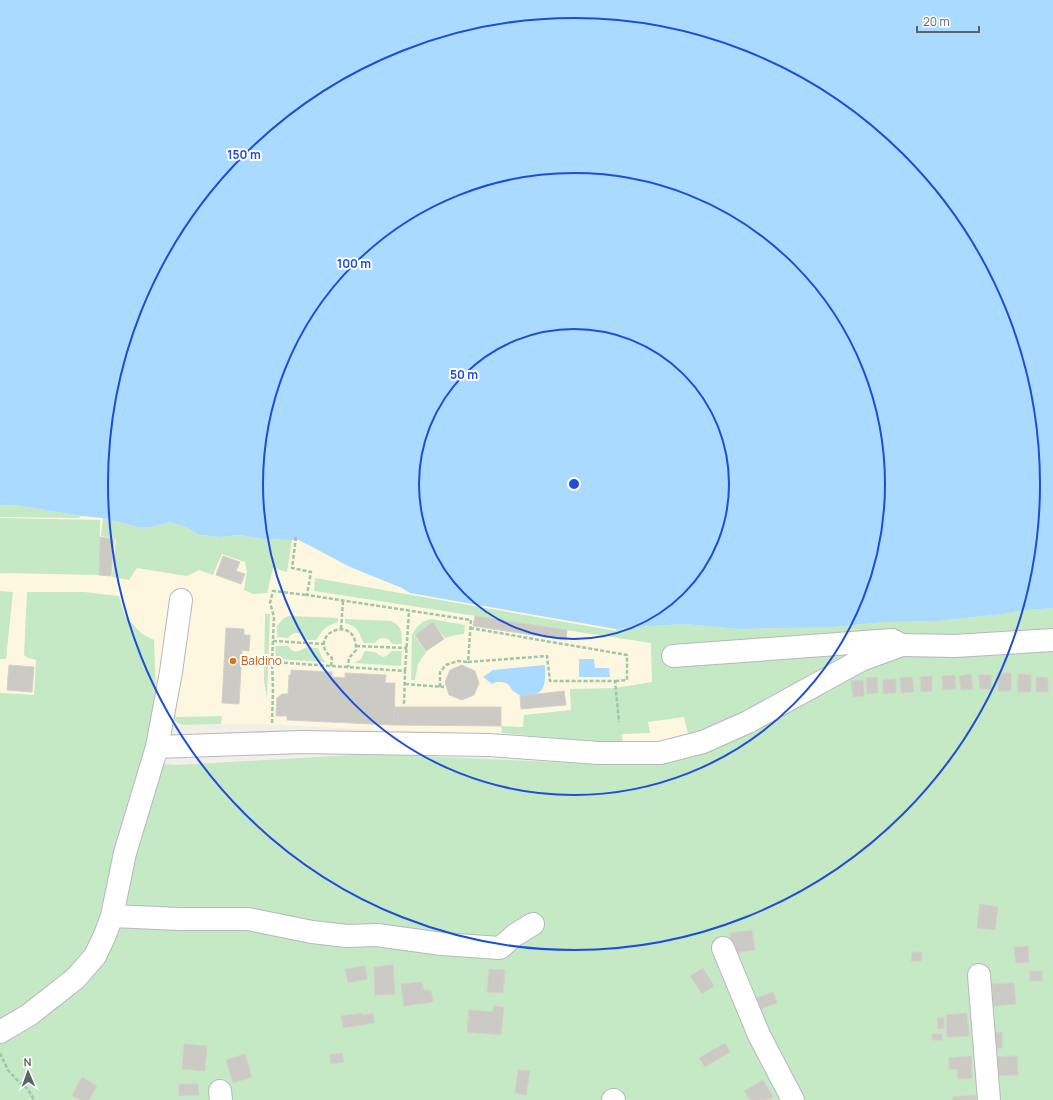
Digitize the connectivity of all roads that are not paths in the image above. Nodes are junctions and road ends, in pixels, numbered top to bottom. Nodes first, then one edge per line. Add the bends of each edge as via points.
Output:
1 (181, 600) dead end
2 (1053, 640) edge
3 (902, 645) junction
4 (673, 656) dead end
5 (157, 747) junction
6 (112, 916) junction
7 (533, 924) dead end
8 (723, 948) dead end
9 (979, 975) dead end
10 (0, 1032) edge
11 (793, 1100) edge
12 (989, 1100) edge

1 - 5 lane via 172,672
2 - 3 lane via 955,646
3 - 4 lane via 892,640
3 - 5 lane via 861,660 748,722 703,742 660,753 599,753 489,745 301,742
5 - 6 lane via 125,853
6 - 7 lane via 248,919 312,932 347,936 377,935 442,944 500,948
6 - 10 lane via 95,956 76,978 29,1015
8 - 11 lane via 760,1035
9 - 12 lane

